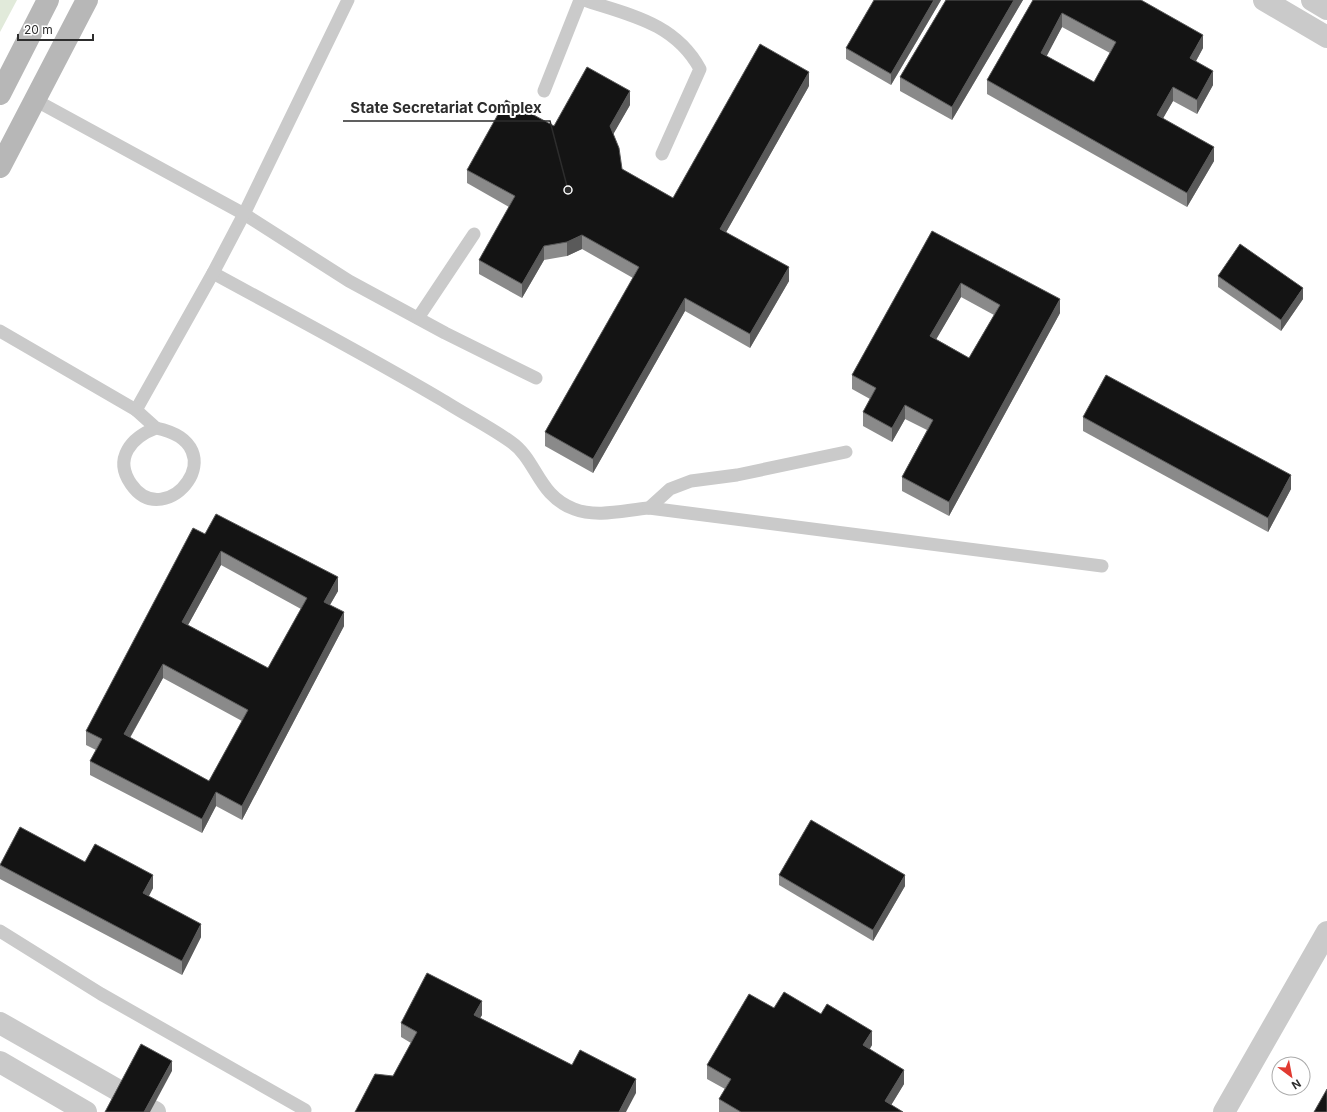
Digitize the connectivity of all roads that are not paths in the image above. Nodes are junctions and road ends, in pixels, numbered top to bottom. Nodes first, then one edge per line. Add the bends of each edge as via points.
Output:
1 (48, 0) edge
2 (87, 0) edge
3 (348, 0) edge
4 (580, 0) edge
5 (584, 0) edge
6 (1264, 0) edge
7 (1312, 0) edge
8 (1327, 9) edge
9 (1327, 37) edge
10 (544, 91) dead end
11 (0, 94) edge
12 (35, 100) junction
13 (662, 154) dead end
14 (0, 166) edge
15 (244, 214) junction
16 (474, 234) dead end
17 (213, 273) junction
18 (418, 318) junction
19 (0, 331) edge
20 (536, 378) dead end
21 (136, 410) junction
22 (156, 428) junction
23 (846, 452) dead end
24 (649, 508) junction
25 (1102, 566) dead end
26 (0, 932) edge
27 (1327, 932) edge
28 (0, 1023) edge
29 (0, 1062) edge
30 (121, 1092) edge
31 (305, 1110) dead end
32 (86, 1112) edge
33 (1224, 1112) edge

1 - 11 main road
2 - 12 main road
3 - 15 lane
4 - 10 lane
5 - 13 lane via 650,22 677,39 693,56 700,69
6 - 9 street
7 - 8 street
12 - 14 main road
12 - 15 lane
15 - 17 lane
15 - 18 lane via 349,281
16 - 18 lane
17 - 21 lane
17 - 24 lane via 400,375 512,443 553,497 574,509 594,514
18 - 20 lane
19 - 21 lane
21 - 22 lane
22 - 22 lane via 136,437 125,457 124,468 133,487 142,494 152,498 163,498 174,495 190,480 194,469 193,457 189,446 181,437 171,431
23 - 24 lane via 691,481 670,489
24 - 25 lane
26 - 31 lane via 101,994
27 - 33 street
28 - 30 street
29 - 32 street

